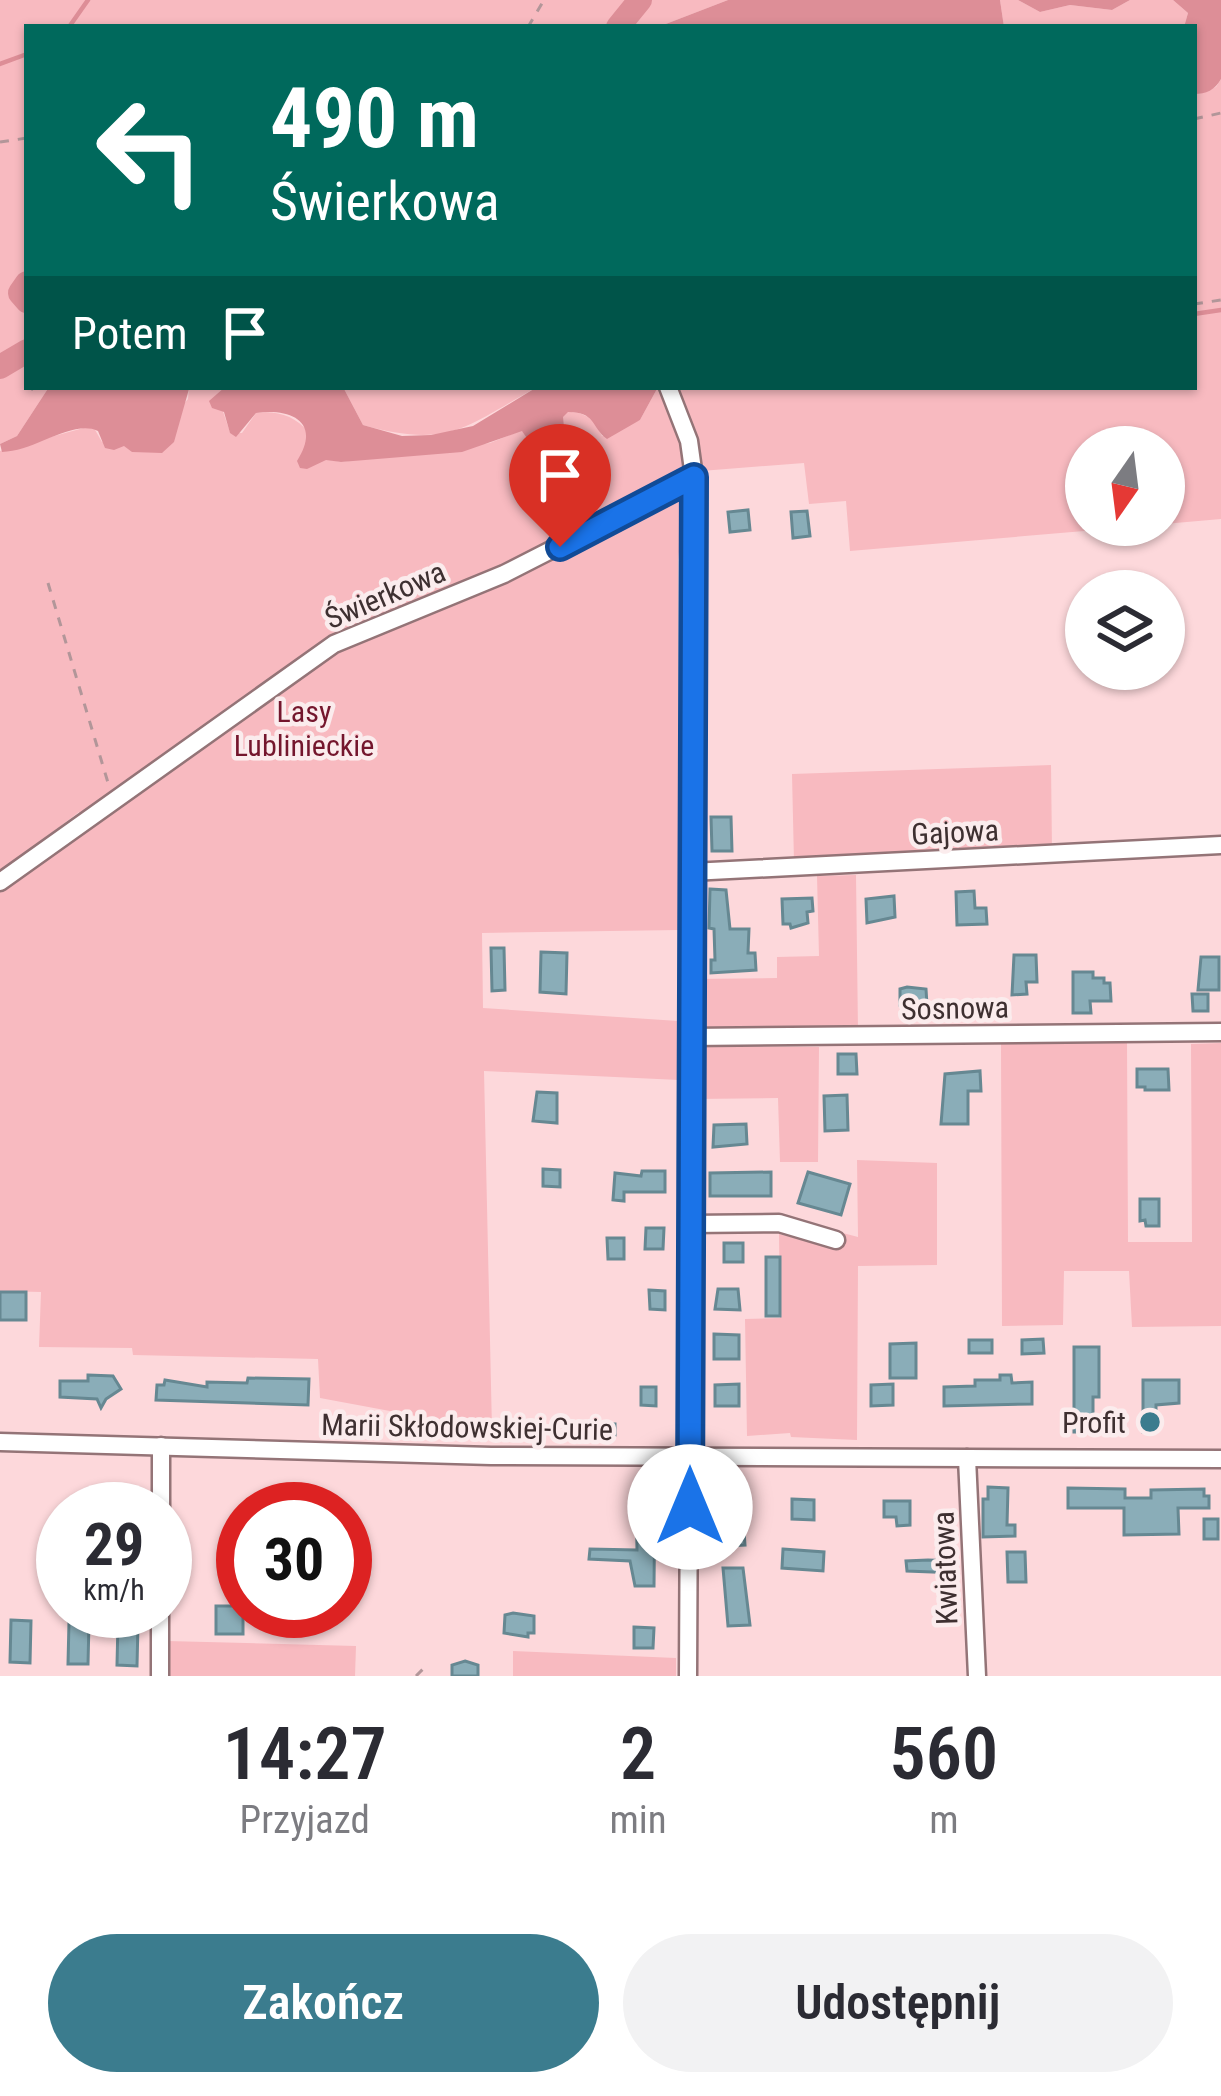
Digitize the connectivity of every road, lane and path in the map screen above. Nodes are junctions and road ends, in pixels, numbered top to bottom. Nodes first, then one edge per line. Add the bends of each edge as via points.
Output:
1 (669, 390) edge
2 (694, 477) junction
3 (48, 583) dead end
4 (113, 800) junction
5 (1221, 845) edge
6 (691, 872) junction
7 (0, 882) edge
8 (1221, 1032) edge
9 (689, 1037) junction
10 (690, 1224) junction
11 (836, 1240) dead end
12 (0, 1442) edge
13 (161, 1446) junction
14 (690, 1457) junction
15 (967, 1459) junction
16 (1221, 1459) edge
17 (160, 1482) edge
18 (160, 1638) edge
19 (424, 1668) dead end
20 (160, 1676) edge
21 (416, 1676) edge
22 (688, 1676) edge
23 (977, 1676) edge

1 - 2 street
2 - 4 street, Świerkowa via 504,574 334,644
2 - 6 street
3 - 4 path
4 - 7 street, Świerkowa
5 - 6 street, Gajowa
6 - 9 street
8 - 9 street, Sosnowa
9 - 10 street
10 - 11 street via 779,1223
10 - 14 street
12 - 13 street, Marii Skłodowskiej-Curie
13 - 14 street, Marii Skłodowskiej-Curie
13 - 17 street
14 - 15 street, Marii Skłodowskiej-Curie
14 - 22 street
15 - 16 street, Marii Skłodowskiej-Curie
15 - 23 street, Kwiatowa
18 - 20 street
19 - 21 path

